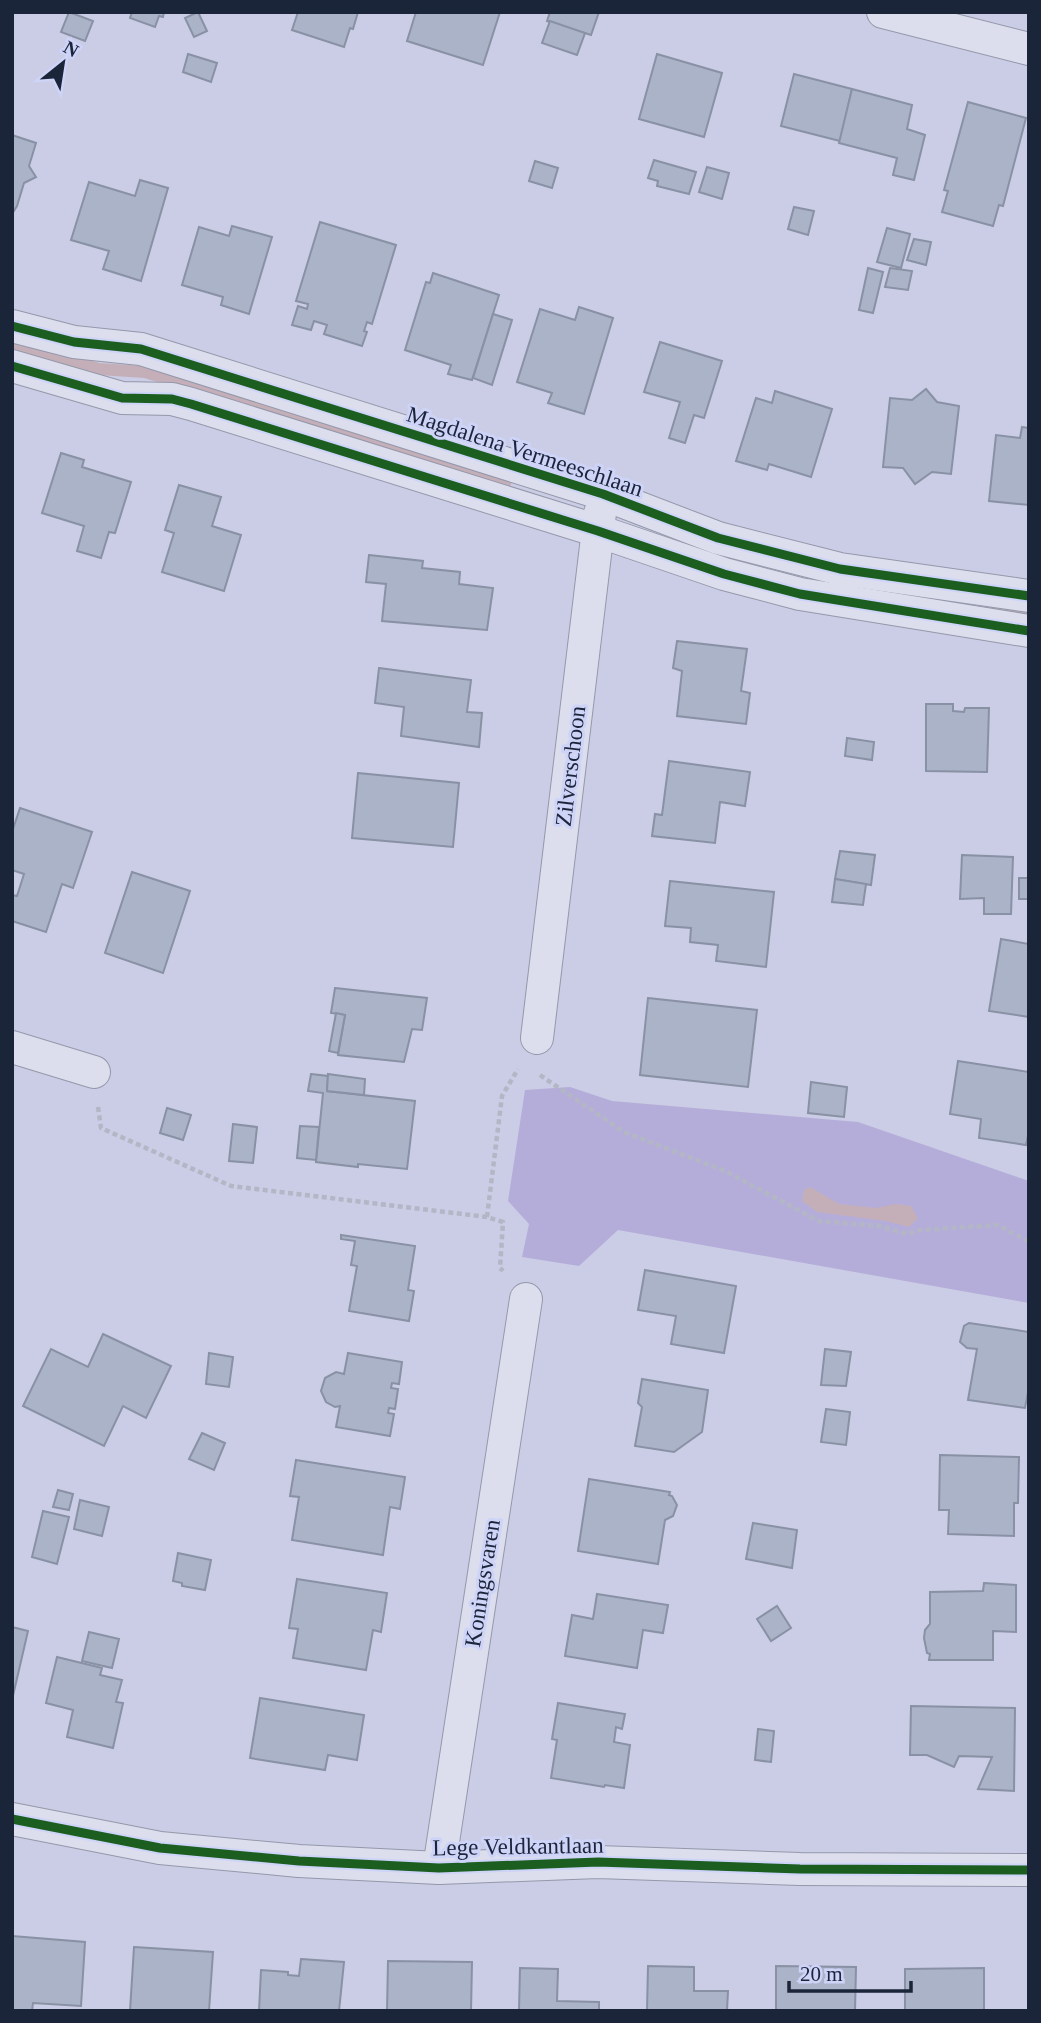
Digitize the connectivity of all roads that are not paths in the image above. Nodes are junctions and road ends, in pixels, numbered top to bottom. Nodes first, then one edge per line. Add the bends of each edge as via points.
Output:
1 (883, 12) edge
2 (1029, 49) edge
3 (12, 326) edge
4 (12, 366) edge
5 (603, 494) junction
6 (598, 531) junction
7 (1029, 596) edge
8 (1029, 631) edge
9 (12, 1046) edge
10 (530, 1050) road end
11 (94, 1072) road end
12 (526, 1298) road end
13 (12, 1819) edge
14 (439, 1868) junction
15 (1029, 1870) edge

1 - 2 street
3 - 5 street, Magdalena Vermeeschlaan via 74,342 141,349
4 - 6 street via 122,398 172,399
5 - 6 street, Zilverschoon
5 - 7 street, Magdalena Vermeeschlaan via 718,538 840,569
6 - 8 street via 724,574 800,594
6 - 10 street, Zilverschoon
9 - 11 street
12 - 14 street, Koningsvaren
13 - 14 street, Lege Veldkantlaan via 160,1848
14 - 15 street, Lege Veldkantlaan via 598,1862 800,1870

